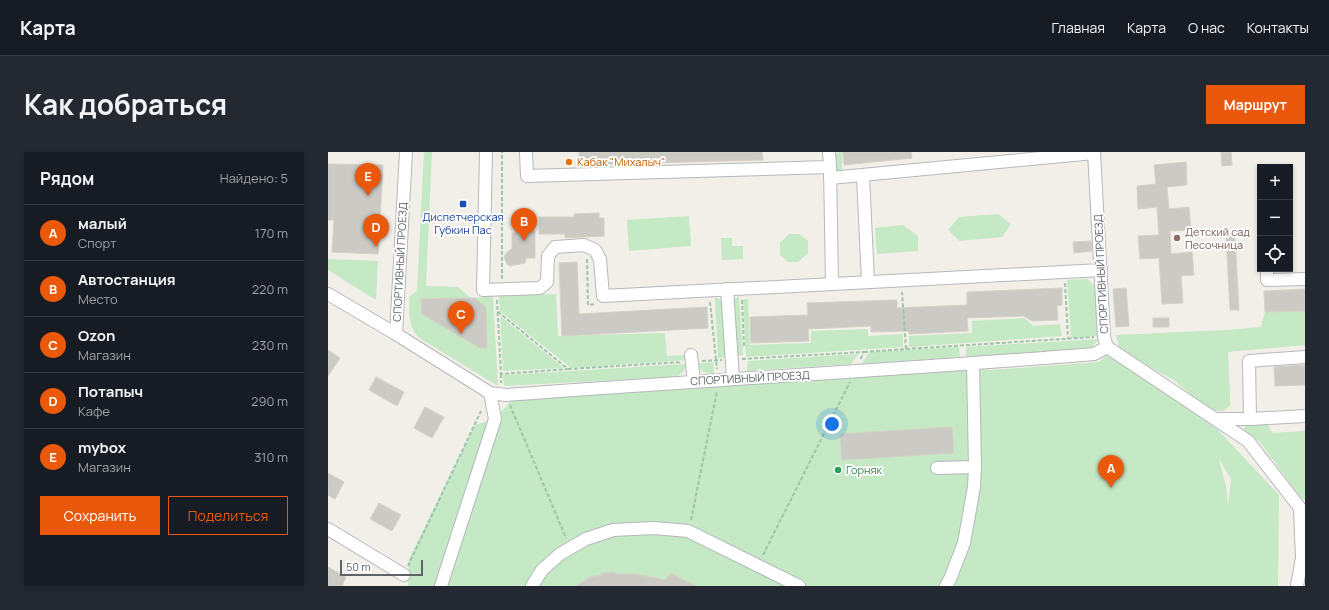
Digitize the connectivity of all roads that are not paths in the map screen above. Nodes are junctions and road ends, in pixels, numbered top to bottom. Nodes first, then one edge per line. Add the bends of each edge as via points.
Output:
1 (406, 152) edge
2 (486, 152) edge
3 (526, 152) edge
4 (829, 152) edge
5 (1094, 153) edge
6 (830, 173) junction
7 (864, 176) junction
8 (1101, 270) junction
9 (1267, 272) edge
10 (1305, 279) edge
11 (868, 282) junction
12 (832, 284) junction
13 (727, 290) junction
14 (328, 294) edge
15 (396, 334) junction
16 (1105, 342) junction
17 (1305, 357) edge
18 (691, 358) road end
19 (973, 364) junction
20 (733, 379) junction
21 (694, 381) junction
22 (490, 393) junction
23 (1305, 416) edge
24 (1216, 419) junction
25 (1250, 419) junction
26 (975, 467) junction
27 (936, 468) dead end
28 (1302, 508) edge
29 (1303, 524) edge
30 (328, 529) edge
31 (1303, 558) edge
32 (404, 575) road end
33 (441, 586) edge
34 (532, 586) edge
35 (799, 586) edge
36 (946, 586) edge
37 (1297, 586) edge

1 - 15 street, СПОРТИВНЫЙ ПРОЕЗД
2 - 13 street via 483,290 540,288 547,282 548,256 554,247 584,245 595,250 600,259 603,296
3 - 6 street via 527,176
4 - 6 street
5 - 7 street
5 - 8 street, СПОРТИВНЫЙ ПРОЕЗД
6 - 7 street
6 - 12 street
7 - 11 street
8 - 11 street
8 - 16 street, СПОРТИВНЫЙ ПРОЕЗД
9 - 10 street via 1267,280
11 - 12 street
12 - 13 street
13 - 20 street
14 - 15 street
15 - 22 street, СПОРТИВНЫЙ ПРОЕЗД
16 - 19 street, СПОРТИВНЫЙ ПРОЕЗД via 1094,354
16 - 24 street
17 - 25 street via 1249,361
18 - 21 street
19 - 20 street, СПОРТИВНЫЙ ПРОЕЗД
19 - 26 street
20 - 21 street, СПОРТИВНЫЙ ПРОЕЗД
21 - 22 street, СПОРТИВНЫЙ ПРОЕЗД via 506,395
22 - 33 street via 495,419
23 - 25 street
24 - 25 street
24 - 28 street via 1248,441
26 - 27 street
26 - 36 street via 964,543
28 - 29 street
29 - 31 street
30 - 32 street
31 - 37 street
34 - 35 street via 542,570 560,554 586,539 613,530 654,528 688,531

